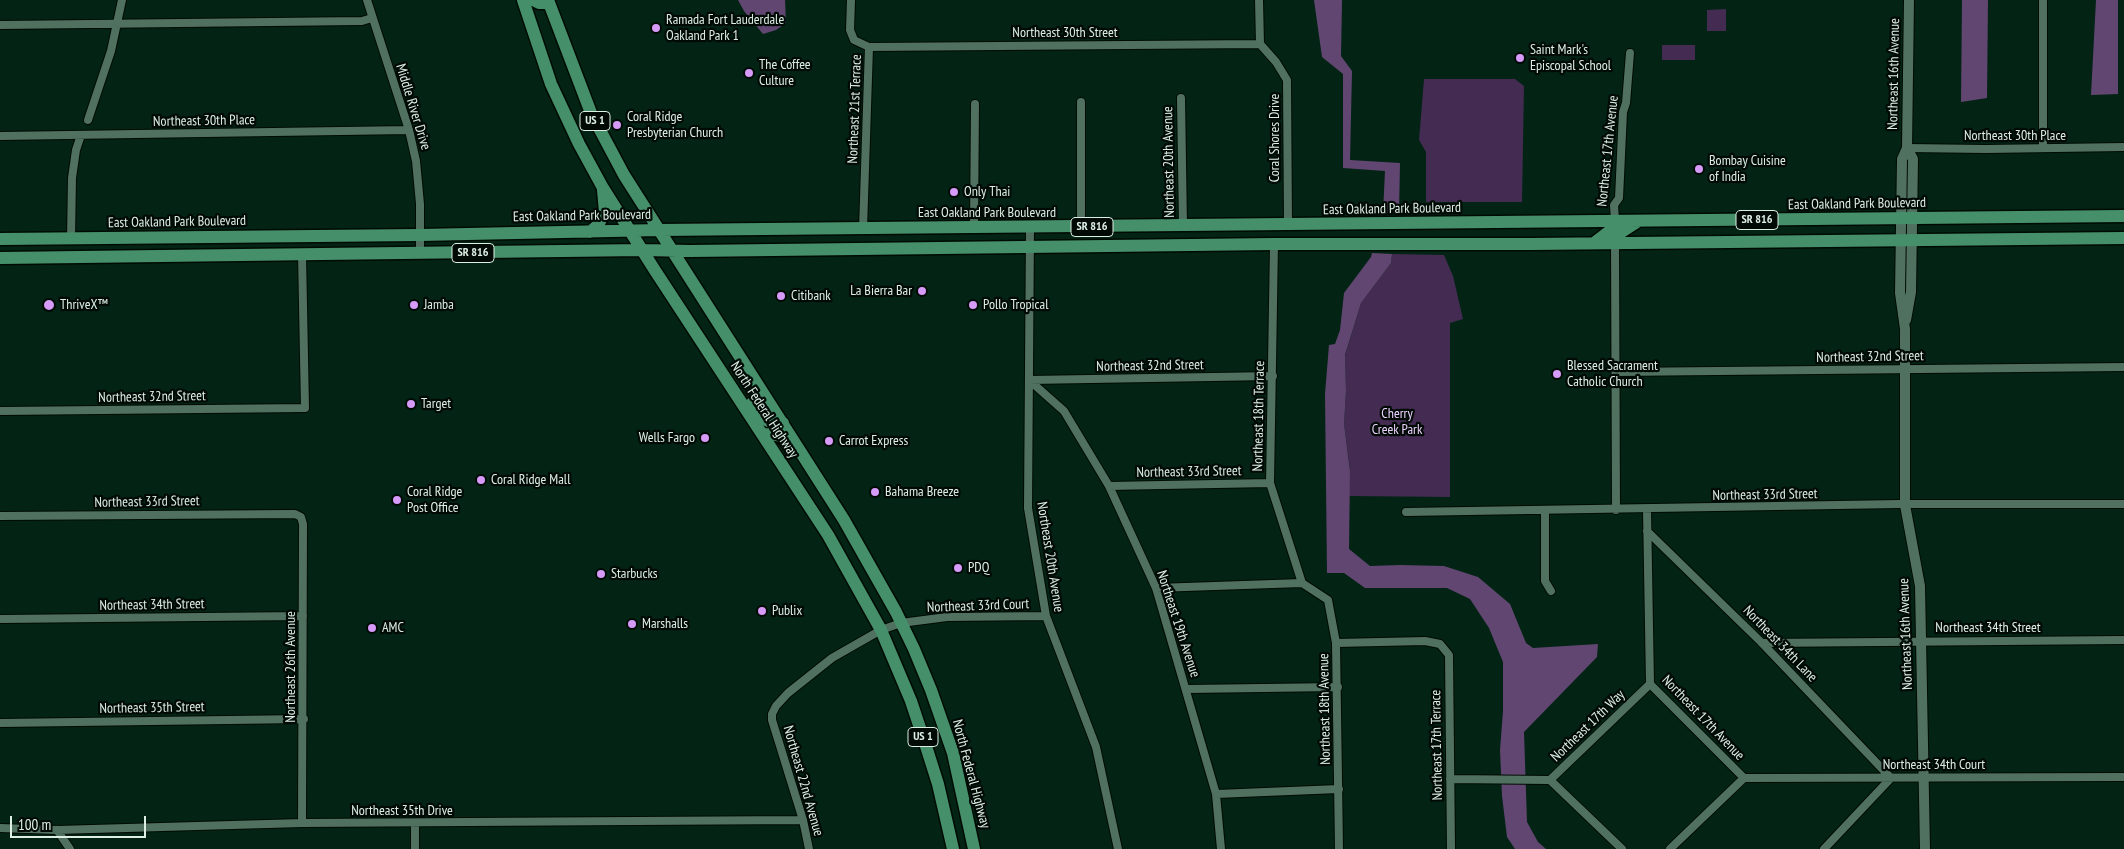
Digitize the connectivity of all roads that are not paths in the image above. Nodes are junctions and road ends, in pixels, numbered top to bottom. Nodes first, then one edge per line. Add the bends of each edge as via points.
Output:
1 (122, 0) edge
2 (367, 0) edge
3 (523, 0) edge
4 (533, 0) edge
5 (851, 0) edge
6 (1258, 0) edge
7 (1909, 0) edge
8 (2043, 0) edge
9 (548, 2) edge
10 (372, 18) junction
11 (118, 24) junction
12 (0, 25) edge
13 (1260, 44) junction
14 (869, 47) junction
15 (1630, 53) dead end
16 (1181, 98) dead end
17 (1081, 102) dead end
18 (975, 104) dead end
19 (88, 120) dead end
20 (409, 130) junction
21 (81, 135) junction
22 (0, 136) edge
23 (2124, 147) edge
24 (1907, 148) junction
25 (2043, 148) junction
26 (603, 188) junction
27 (2124, 216) edge
28 (1906, 218) junction
29 (1615, 221) junction
30 (1637, 222) junction
31 (1367, 224) junction
32 (1288, 225) junction
33 (1183, 226) junction
34 (974, 227) junction
35 (1030, 227) junction
36 (1081, 227) junction
37 (858, 229) junction
38 (659, 230) junction
39 (630, 231) junction
40 (590, 232) junction
41 (291, 235) junction
42 (319, 235) junction
43 (420, 235) junction
44 (71, 238) junction
45 (2124, 238) edge
46 (0, 239) edge
47 (1906, 241) junction
48 (1594, 243) junction
49 (1615, 243) junction
50 (1274, 244) junction
51 (1357, 244) junction
52 (1030, 248) junction
53 (643, 250) junction
54 (836, 250) junction
55 (674, 251) junction
56 (420, 253) junction
57 (276, 254) junction
58 (302, 254) junction
59 (0, 258) edge
60 (2124, 367) edge
61 (1905, 369) junction
62 (1616, 372) junction
63 (1273, 376) junction
64 (1029, 380) junction
65 (730, 385) junction
66 (0, 411) edge
67 (782, 424) junction
68 (762, 434) junction
69 (798, 447) junction
70 (1270, 483) junction
71 (1108, 486) junction
72 (2124, 504) edge
73 (1905, 505) junction
74 (1616, 510) junction
75 (1647, 510) junction
76 (1545, 511) junction
77 (1406, 512) dead end
78 (295, 514) joint
79 (0, 516) edge
80 (1647, 532) junction
81 (1302, 583) junction
82 (1156, 588) junction
83 (1551, 591) dead end
84 (303, 616) junction
85 (1046, 616) junction
86 (0, 620) edge
87 (901, 623) junction
88 (881, 630) junction
89 (2124, 640) edge
90 (1922, 641) junction
91 (1762, 642) junction
92 (1336, 643) junction
93 (1650, 684) junction
94 (1338, 687) junction
95 (1187, 690) junction
96 (304, 719) junction
97 (0, 723) edge
98 (1923, 777) junction
99 (2124, 777) edge
100 (1744, 778) junction
101 (1891, 778) junction
102 (1450, 779) junction
103 (1550, 780) junction
104 (1339, 789) junction
105 (1216, 794) junction
106 (803, 820) junction
107 (415, 823) junction
108 (302, 824) junction
109 (0, 828) edge
110 (57, 830) junction
111 (70, 849) edge
112 (415, 849) edge
113 (809, 849) edge
114 (953, 849) edge
115 (974, 849) edge
116 (1118, 849) edge
117 (1221, 849) edge
118 (1340, 849) edge
119 (1451, 849) edge
120 (1622, 849) edge
121 (1670, 849) edge
122 (1824, 849) edge
123 (1926, 849) edge

1 - 11 street
2 - 10 street, Middle River Drive
3 - 26 main road, North Federal Highway / US 1 via 551,84
4 - 9 main road
5 - 14 street, Northeast 21st Terrace via 850,30 854,40
6 - 13 street
7 - 24 street, Northeast 16th Avenue
8 - 25 street
9 - 38 main road, North Federal Highway / US 1 via 591,113 624,175
10 - 11 street via 362,21
10 - 20 street, Middle River Drive
11 - 12 street
11 - 19 street
13 - 14 street, Northeast 30th Street
13 - 32 street, Coral Shores Drive via 1287,80
14 - 37 street, Northeast 21st Terrace
15 - 29 street, Northeast 17th Avenue
16 - 33 street, Northeast 20th Avenue
17 - 36 street
18 - 34 street
20 - 21 street, Northeast 30th Place
20 - 43 street, Middle River Drive via 416,161
21 - 22 street, Northeast 30th Place
21 - 44 street via 72,178
23 - 25 street, Northeast 30th Place
24 - 25 street, Northeast 30th Place
24 - 28 street, Northeast 16th Avenue via 1913,159
26 - 39 main road, North Federal Highway / US 1
26 - 40 main road via 605,212
27 - 28 main road, East Oakland Park Boulevard / SR 816
28 - 30 main road, East Oakland Park Boulevard / SR 816
28 - 47 street, Northeast 16th Avenue
29 - 30 main road, East Oakland Park Boulevard / SR 816
29 - 31 main road, East Oakland Park Boulevard / SR 816
29 - 48 main road via 1611,230
30 - 49 main road via 1620,233
31 - 32 main road, East Oakland Park Boulevard / SR 816
31 - 51 main road via 1358,234
32 - 33 main road, East Oakland Park Boulevard / SR 816
32 - 50 main road via 1282,238
33 - 36 main road, East Oakland Park Boulevard / SR 816
34 - 35 main road, East Oakland Park Boulevard / SR 816
34 - 37 main road, East Oakland Park Boulevard / SR 816
35 - 36 main road, East Oakland Park Boulevard / SR 816
35 - 52 street, Northeast 20th Avenue
37 - 38 main road, East Oakland Park Boulevard / SR 816
37 - 54 main road via 842,236
38 - 39 main road, East Oakland Park Boulevard / SR 816
38 - 55 main road, North Federal Highway / US 1
39 - 40 main road, East Oakland Park Boulevard / SR 816
39 - 53 main road, North Federal Highway / US 1
40 - 43 main road, East Oakland Park Boulevard / SR 816
41 - 42 main road, East Oakland Park Boulevard / SR 816
41 - 44 main road, East Oakland Park Boulevard / SR 816
41 - 57 main road via 290,242
42 - 43 main road, East Oakland Park Boulevard / SR 816
42 - 58 main road via 304,246
43 - 56 street, Middle River Drive
44 - 46 main road, East Oakland Park Boulevard / SR 816
45 - 47 main road, SR 816
47 - 49 main road, SR 816
47 - 61 street, Northeast 16th Avenue via 1912,292 1905,329
48 - 49 main road, SR 816
48 - 51 main road, SR 816
49 - 62 street
50 - 51 main road, SR 816
50 - 52 main road, SR 816
50 - 63 street, Northeast 18th Terrace
52 - 54 main road, SR 816
52 - 64 street, Northeast 20th Avenue
53 - 55 main road, SR 816
53 - 56 main road, SR 816
53 - 65 main road, North Federal Highway / US 1
54 - 55 main road, SR 816
55 - 67 main road, North Federal Highway / US 1
56 - 58 main road, SR 816
57 - 58 main road, SR 816
57 - 59 main road, SR 816
58 - 66 street, Northeast 32nd Street via 304,408
60 - 61 street, Northeast 32nd Street
61 - 62 street, Northeast 32nd Street
61 - 73 street, Northeast 16th Avenue
62 - 74 street
63 - 64 street, Northeast 32nd Street
63 - 70 street, Northeast 18th Terrace
64 - 71 street, Northeast 19th Avenue via 1064,411
64 - 85 street, Northeast 20th Avenue via 1028,508
65 - 67 main road via 743,390 760,416
65 - 68 main road, North Federal Highway / US 1
67 - 69 main road, North Federal Highway / US 1
68 - 69 main road via 778,435
68 - 88 main road, North Federal Highway / US 1 via 832,542
69 - 87 main road, North Federal Highway / US 1 via 864,553
70 - 71 street, Northeast 33rd Street
70 - 81 street, Northeast 18th Terrace
71 - 82 street, Northeast 19th Avenue
72 - 73 street, Northeast 33rd Street
73 - 75 street, Northeast 33rd Street
73 - 90 street, Northeast 16th Avenue via 1920,586
74 - 75 street, Northeast 33rd Street
74 - 76 street, Northeast 33rd Street
75 - 80 street, Northeast 17th Avenue
76 - 77 street, Northeast 33rd Street
76 - 83 street via 1545,581
78 - 79 street, Northeast 33rd Street
78 - 84 street, Northeast 26th Avenue via 303,524
80 - 91 street, Northeast 34th Lane
80 - 93 street, Northeast 17th Avenue
81 - 82 street
81 - 92 street, Northeast 18th Avenue via 1328,600
82 - 95 street, Northeast 19th Avenue
84 - 86 street, Northeast 34th Street
84 - 96 street, Northeast 26th Avenue
85 - 87 street, Northeast 33rd Court via 947,617
85 - 116 street, Northeast 20th Avenue via 1096,747
87 - 88 street, Northeast 33rd Court
87 - 115 main road, North Federal Highway / US 1 via 931,690 953,753
88 - 106 street, Northeast 22nd Avenue via 832,658 800,683 772,714
88 - 114 main road, North Federal Highway / US 1 via 925,743
89 - 90 street, Northeast 34th Street
90 - 91 street, Northeast 34th Street
90 - 98 street, Northeast 16th Avenue
91 - 101 street, Northeast 34th Lane
92 - 94 street, Northeast 18th Avenue
92 - 102 street, Northeast 17th Terrace via 1425,641 1440,644 1449,654
93 - 100 street, Northeast 17th Avenue
93 - 103 street, Northeast 17th Way
94 - 95 street
94 - 104 street, Northeast 18th Avenue
95 - 105 street, Northeast 19th Avenue
96 - 97 street, Northeast 35th Street
96 - 108 street, Northeast 26th Avenue
98 - 99 street, Northeast 34th Court
98 - 101 street, Northeast 34th Court
98 - 123 street, Northeast 16th Avenue
100 - 101 street, Northeast 34th Court
100 - 121 street, Northeast 17th Avenue
101 - 122 street
102 - 103 street
102 - 119 street, Northeast 17th Terrace
103 - 120 street, Northeast 17th Way
104 - 105 street
104 - 118 street, Northeast 18th Avenue
105 - 117 street, Northeast 19th Avenue
106 - 107 street, Northeast 35th Drive
106 - 113 street, Northeast 22nd Avenue
107 - 108 street, Northeast 35th Drive
107 - 112 street
108 - 110 street, Northeast 35th Drive
109 - 110 street, Northeast 35th Drive
110 - 111 street

